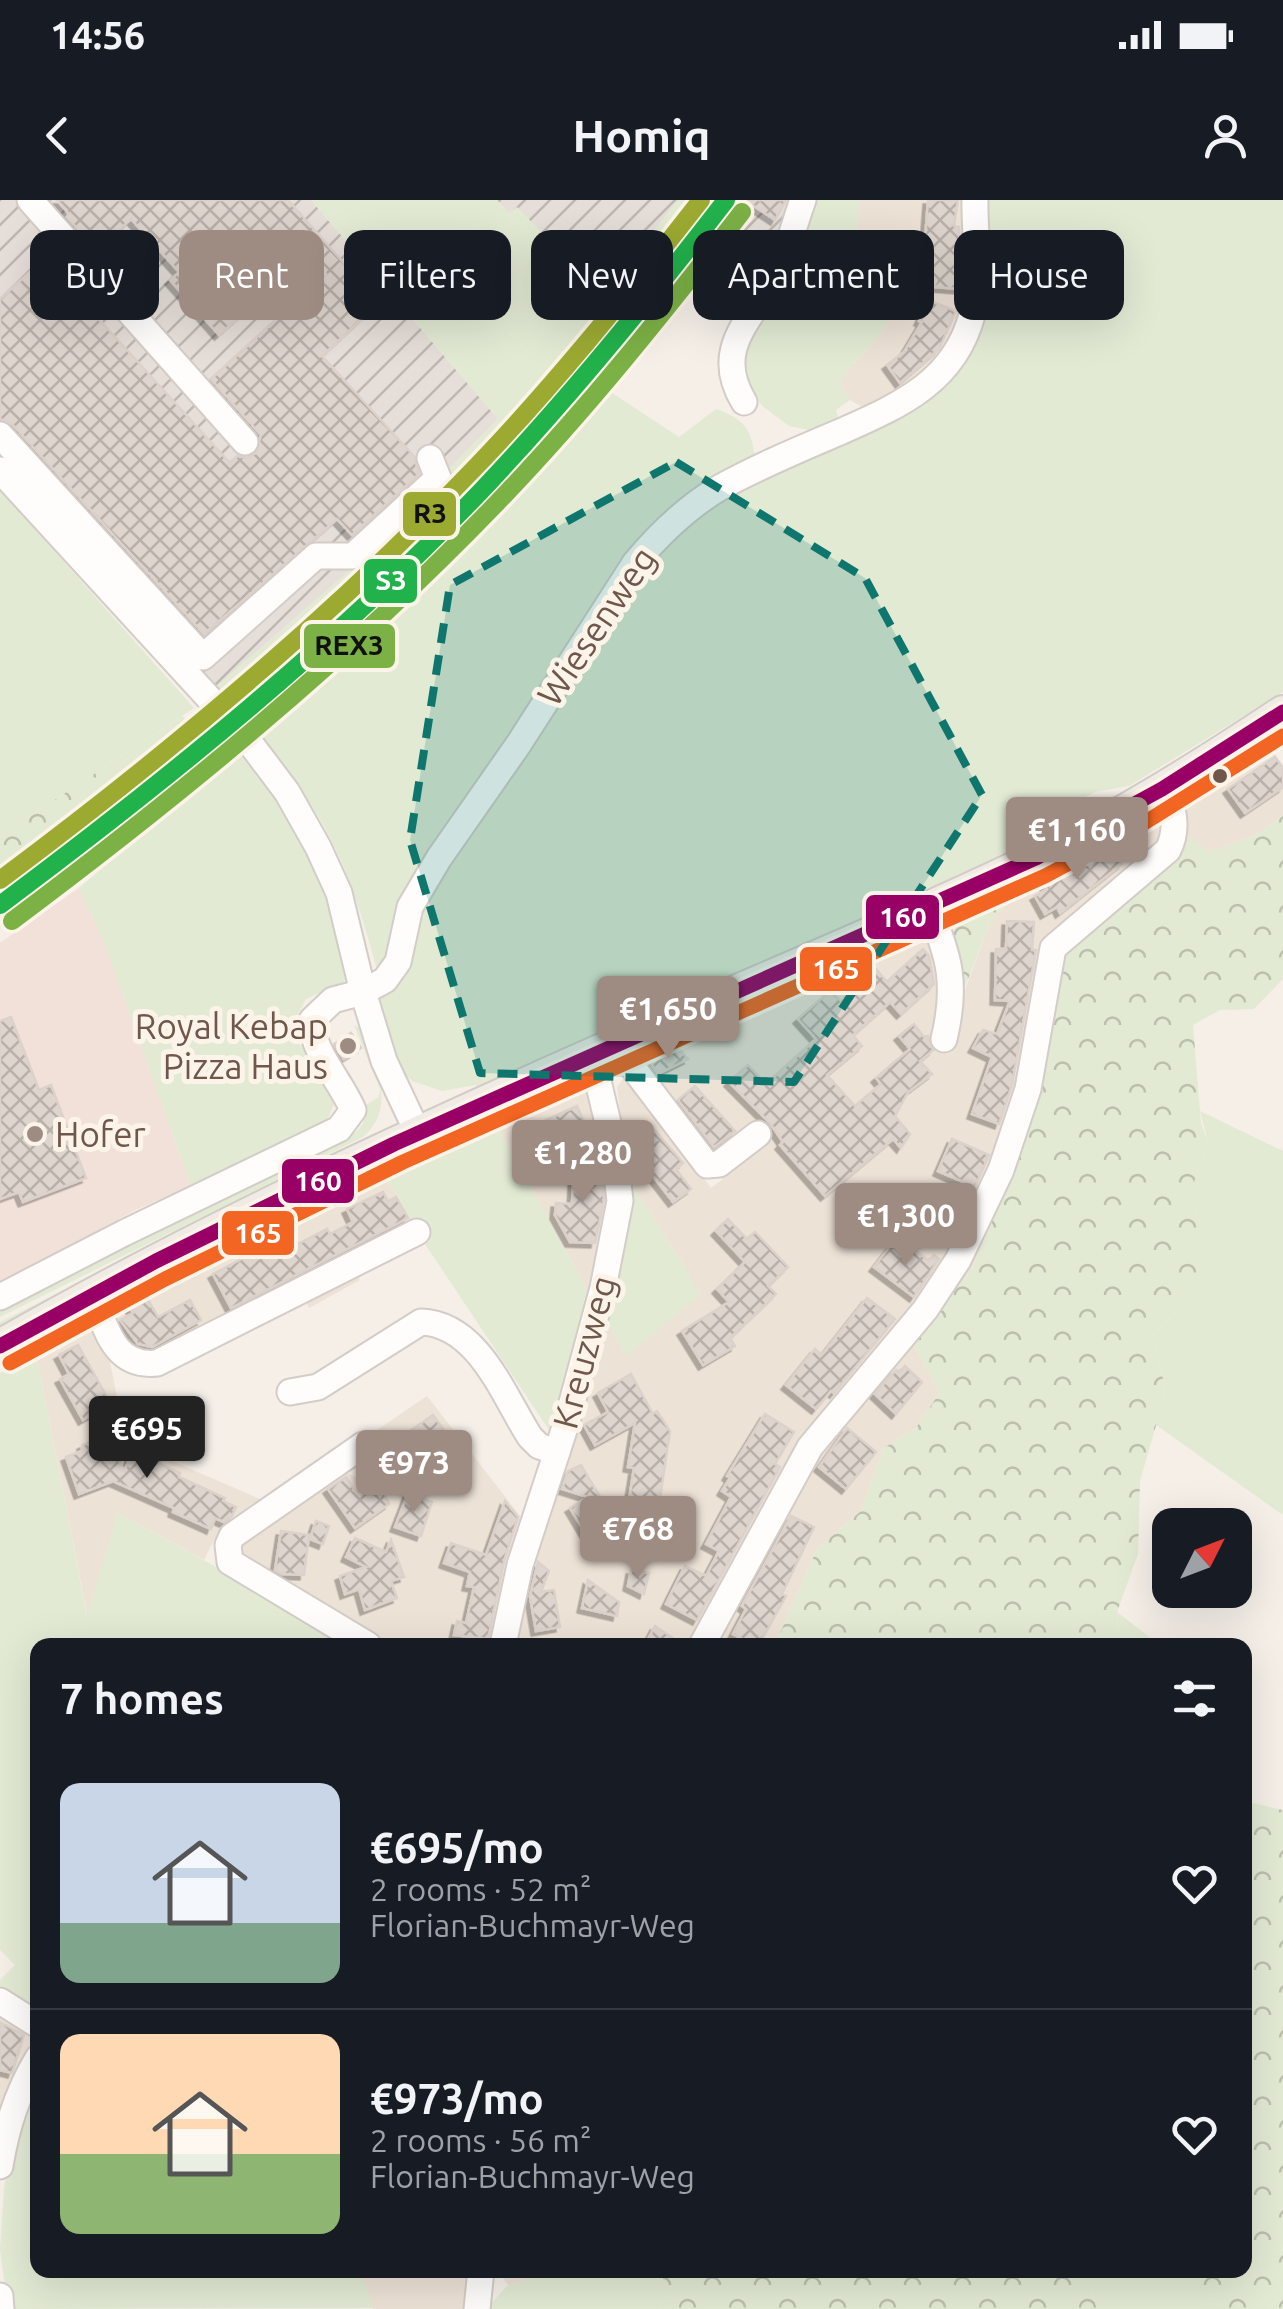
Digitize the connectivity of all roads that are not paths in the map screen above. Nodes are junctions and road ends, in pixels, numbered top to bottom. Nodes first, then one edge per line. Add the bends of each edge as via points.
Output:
1 (30, 200) edge
2 (803, 200) edge
3 (975, 200) edge
4 (744, 402) dead end
5 (0, 435) edge
6 (245, 442) dead end
7 (430, 458) dead end
8 (0, 470) edge
9 (1283, 712) edge
10 (1166, 788) junction
11 (928, 907) junction
12 (363, 992) junction
13 (944, 1038) dead end
14 (603, 1050) junction
15 (418, 1131) junction
16 (758, 1134) dead end
17 (417, 1232) dead end
18 (92, 1293) junction
19 (0, 1297) edge
20 (0, 1346) edge
21 (290, 1392) dead end
22 (363, 1444) dead end
23 (557, 1452) junction
24 (356, 1638) edge
25 (505, 1638) edge
26 (706, 1638) edge
27 (0, 2001) edge
28 (30, 2020) edge
29 (30, 2071) edge
30 (0, 2166) edge
31 (480, 2278) edge
32 (0, 2296) edge
33 (2, 2309) edge
34 (477, 2309) edge

1 - 6 street
2 - 4 street via 776,275 737,337 731,360
3 - 12 street, Wiesenweg via 978,285 962,342 946,368 890,410 720,488 658,535 439,858 410,907 398,962 385,980
5 - 7 street via 203,656 316,556 353,556 438,478
8 - 12 street via 287,792 339,894
9 - 10 main road
10 - 11 main road
10 - 26 street via 1175,836 1168,850 1053,948 1028,1089 1001,1170 958,1260 926,1310 810,1447
11 - 13 street via 953,978
11 - 14 main road
12 - 15 street via 384,1062
12 - 19 street, Wiesenweg via 333,1000 312,1020 311,1034 352,1110 340,1129
14 - 15 main road
14 - 16 street via 707,1165 719,1164
14 - 23 street, Kreuzweg via 620,1200
15 - 18 main road
17 - 18 street via 157,1363 127,1360
18 - 20 main road
21 - 23 street via 318,1386 421,1322 437,1322 468,1340 530,1437
22 - 24 street via 228,1545 230,1562
23 - 25 street, Kreuzweg
27 - 28 street
29 - 30 street
31 - 34 street
32 - 33 street

